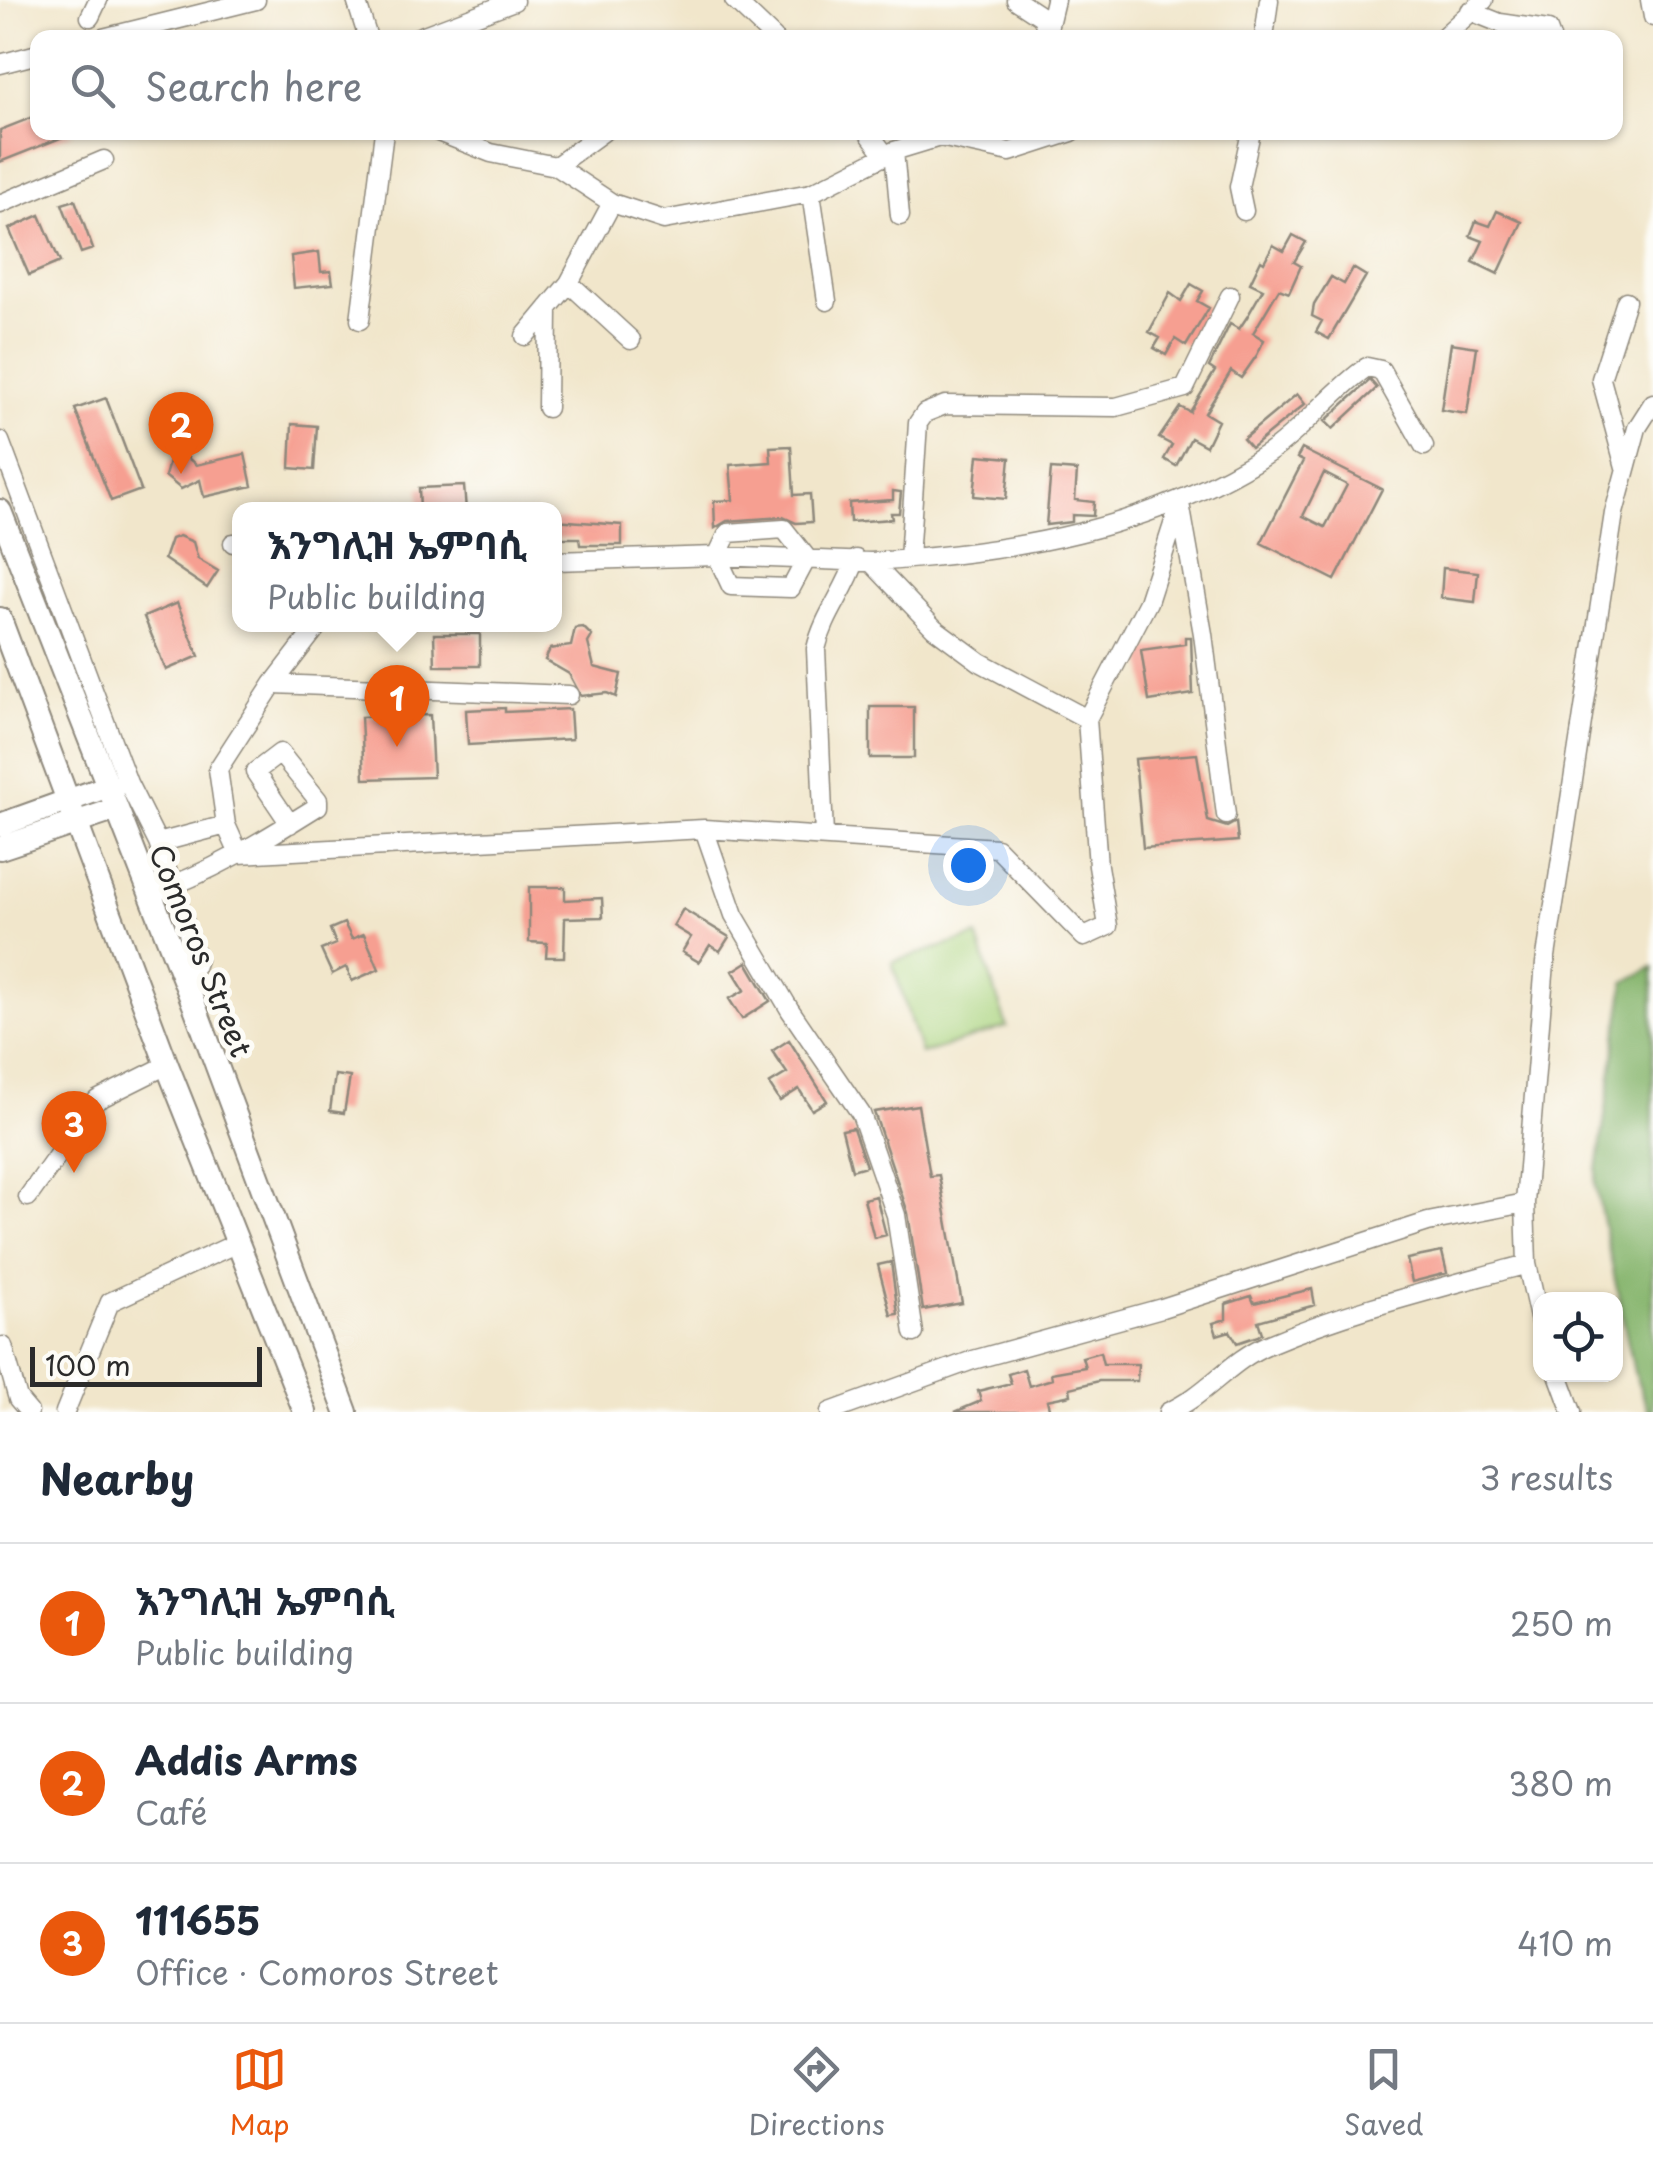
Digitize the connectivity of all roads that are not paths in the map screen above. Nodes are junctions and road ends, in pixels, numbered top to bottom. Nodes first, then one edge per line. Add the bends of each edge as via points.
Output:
1 (256, 0) edge
2 (356, 0) edge
3 (514, 0) edge
4 (734, 0) edge
5 (1016, 0) edge
6 (1055, 0) edge
7 (1269, 0) edge
8 (1650, 0) edge
9 (1477, 5) edge
10 (1653, 17) edge
11 (136, 30) edge
12 (365, 30) edge
13 (437, 30) edge
14 (766, 30) edge
15 (1049, 30) edge
16 (1050, 30) edge
17 (1265, 30) edge
18 (1450, 30) edge
19 (1548, 30) edge
20 (30, 56) edge
21 (0, 64) edge
22 (383, 140) edge
23 (458, 140) edge
24 (593, 140) edge
25 (876, 140) edge
26 (931, 140) edge
27 (954, 140) edge
28 (1047, 140) edge
29 (1249, 140) edge
30 (890, 153) junction
31 (104, 160) dead end
32 (556, 166) junction
33 (811, 193) junction
34 (612, 203) junction
35 (0, 204) edge
36 (1244, 211) dead end
37 (900, 216) dead end
38 (570, 284) junction
39 (1230, 296) dead end
40 (1626, 301) dead end
41 (827, 302) dead end
42 (548, 308) junction
43 (360, 320) dead end
44 (525, 336) dead end
45 (631, 340) dead end
46 (1653, 403) edge
47 (547, 408) dead end
48 (0, 441) edge
49 (1424, 446) dead end
50 (1625, 468) junction
51 (1180, 503) junction
52 (0, 512) edge
53 (717, 556) junction
54 (807, 558) junction
55 (910, 559) junction
56 (863, 560) junction
57 (562, 561) edge
58 (0, 619) edge
59 (313, 632) edge
60 (273, 684) junction
61 (568, 694) dead end
62 (1087, 719) junction
63 (117, 785) junction
64 (67, 799) junction
65 (114, 810) junction
66 (1226, 814) dead end
67 (76, 822) junction
68 (290, 824) dead end
69 (0, 825) edge
70 (226, 825) junction
71 (704, 829) junction
72 (824, 836) junction
73 (158, 843) junction
74 (0, 848) edge
75 (239, 854) junction
76 (172, 886) junction
77 (148, 894) junction
78 (192, 1000) junction
79 (154, 1022) junction
80 (167, 1065) junction
81 (28, 1197) dead end
82 (1525, 1203) junction
83 (238, 1243) junction
84 (1527, 1264) junction
85 (1533, 1292) edge
86 (914, 1332) dead end
87 (4, 1346) dead end
88 (1561, 1382) edge
89 (29, 1412) edge
90 (64, 1412) edge
91 (305, 1412) edge
92 (346, 1412) edge
93 (830, 1412) edge
94 (1168, 1412) edge
95 (1572, 1412) edge

1 - 11 street
2 - 12 street
3 - 13 street
4 - 14 street
5 - 15 street
6 - 16 street
7 - 17 street
8 - 10 street
9 - 18 street
9 - 19 street via 1514,26
20 - 21 street
22 - 43 street
23 - 32 street
24 - 32 street
25 - 30 street
26 - 30 street
27 - 28 street via 1010,152
29 - 36 street via 1238,186
30 - 33 street
30 - 37 street
31 - 35 street
32 - 34 street
33 - 34 street via 664,220
33 - 41 street
34 - 38 street
38 - 42 street
38 - 45 street
39 - 55 street via 1185,388 1116,407 944,405 926,412 918,423
40 - 50 street via 1601,379
42 - 44 street
42 - 47 street
46 - 50 street
48 - 63 street
49 - 51 street via 1381,370 1367,367 1272,450
50 - 82 street via 1551,915
51 - 55 street via 1034,542
51 - 62 street via 1148,602
51 - 66 street
52 - 63 main road, Comoros Street
53 - 54 street
53 - 54 street via 728,533 784,530
53 - 54 street via 731,586 791,588
53 - 57 street
54 - 56 street
55 - 56 street
56 - 62 street via 980,662
56 - 72 street via 823,619 816,649
58 - 64 main road
59 - 60 street
60 - 61 street
60 - 70 street via 218,769
62 - 72 street via 1108,926 1084,937 997,848
63 - 64 main road
63 - 65 main road, Comoros Street
63 - 73 street
64 - 67 main road
64 - 69 main road
65 - 67 main road
65 - 77 main road, Comoros Street
67 - 74 main road
67 - 79 main road
68 - 75 street
70 - 73 street
70 - 75 street
71 - 72 street
71 - 75 street
71 - 86 street via 734,915 861,1114 896,1214
73 - 76 street
75 - 76 street
76 - 77 street
76 - 78 street via 198,959
77 - 78 main road, Comoros Street
78 - 79 main road
78 - 92 main road, Comoros Street
79 - 80 main road
80 - 81 street via 97,1100
80 - 83 main road
82 - 84 street
82 - 93 street via 1428,1222 1162,1308 973,1360
83 - 90 street via 110,1302
83 - 91 main road
84 - 85 street
84 - 94 street via 1268,1344 1235,1362 1198,1398
87 - 89 street via 18,1399
88 - 95 street

